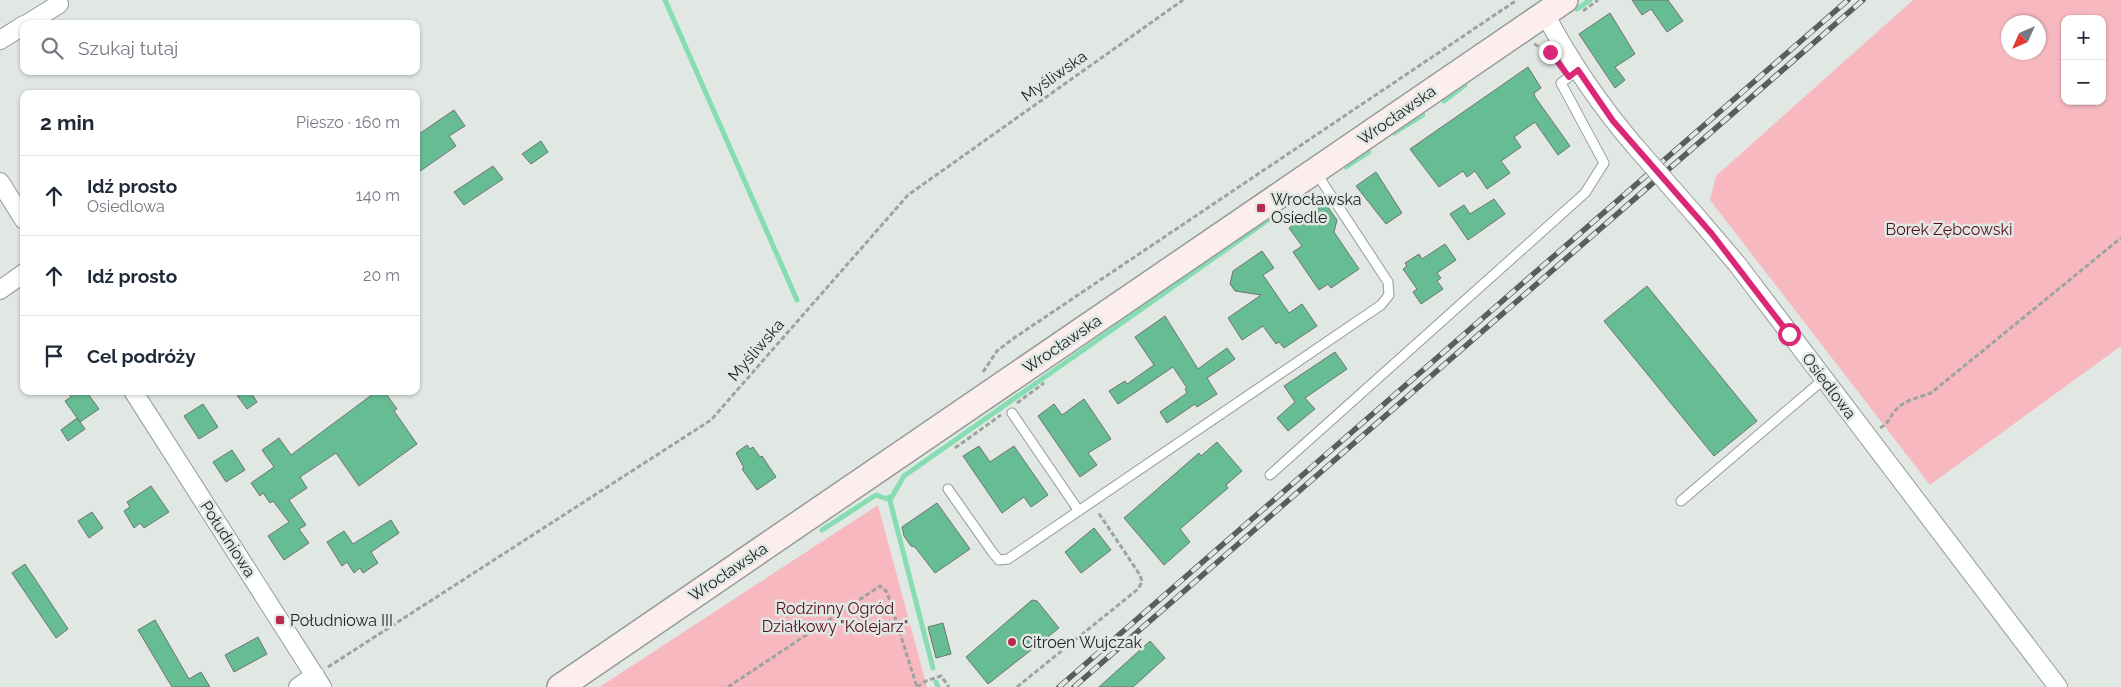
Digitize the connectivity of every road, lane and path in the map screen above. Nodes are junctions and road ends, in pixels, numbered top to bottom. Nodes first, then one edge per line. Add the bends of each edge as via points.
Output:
1 (1182, 0) edge
2 (1517, 0) edge
3 (59, 4) dead end
4 (1555, 7) edge
5 (33, 20) edge
6 (20, 28) edge
7 (0, 40) edge
8 (1526, 49) dead end
9 (1550, 52) dead end
10 (1578, 70) junction
11 (1315, 171) junction
12 (0, 182) edge
13 (20, 214) edge
14 (2121, 238) edge
15 (20, 277) edge
16 (0, 290) edge
17 (982, 373) dead end
18 (1824, 379) junction
19 (136, 395) edge
20 (1012, 413) dead end
21 (1002, 414) dead end
22 (1879, 428) dead end
23 (955, 448) dead end
24 (1270, 475) dead end
25 (948, 489) dead end
26 (1681, 501) dead end
27 (1092, 502) junction
28 (1079, 511) junction
29 (318, 681) edge
30 (298, 687) edge
31 (560, 687) edge
32 (728, 687) edge
33 (917, 687) edge
34 (949, 687) edge
35 (1017, 687) edge
36 (2058, 687) edge

1 - 29 path, Myśliwska via 908,195 711,420
2 - 17 path via 1014,338 997,351
3 - 5 street
4 - 10 street, Osiedlowa
4 - 11 main road, Wrocławska
6 - 7 street
8 - 9 path via 1534,44
10 - 18 street, Osiedlowa, bridge via 1602,106 1737,264
10 - 24 lane via 1561,83 1604,163 1585,193
11 - 27 lane via 1388,282 1389,295 1381,305
11 - 31 main road, Wrocławska
12 - 13 street
14 - 22 path via 1931,393 1895,410 1888,423
15 - 16 street
18 - 26 lane
18 - 36 street, Osiedlowa
19 - 29 street, Południowa
20 - 28 lane
21 - 23 path
25 - 28 lane via 999,560 1008,559
27 - 28 lane
27 - 35 path via 1142,582 1138,589
29 - 30 street
32 - 33 path via 880,586 887,592
33 - 34 path via 941,676

